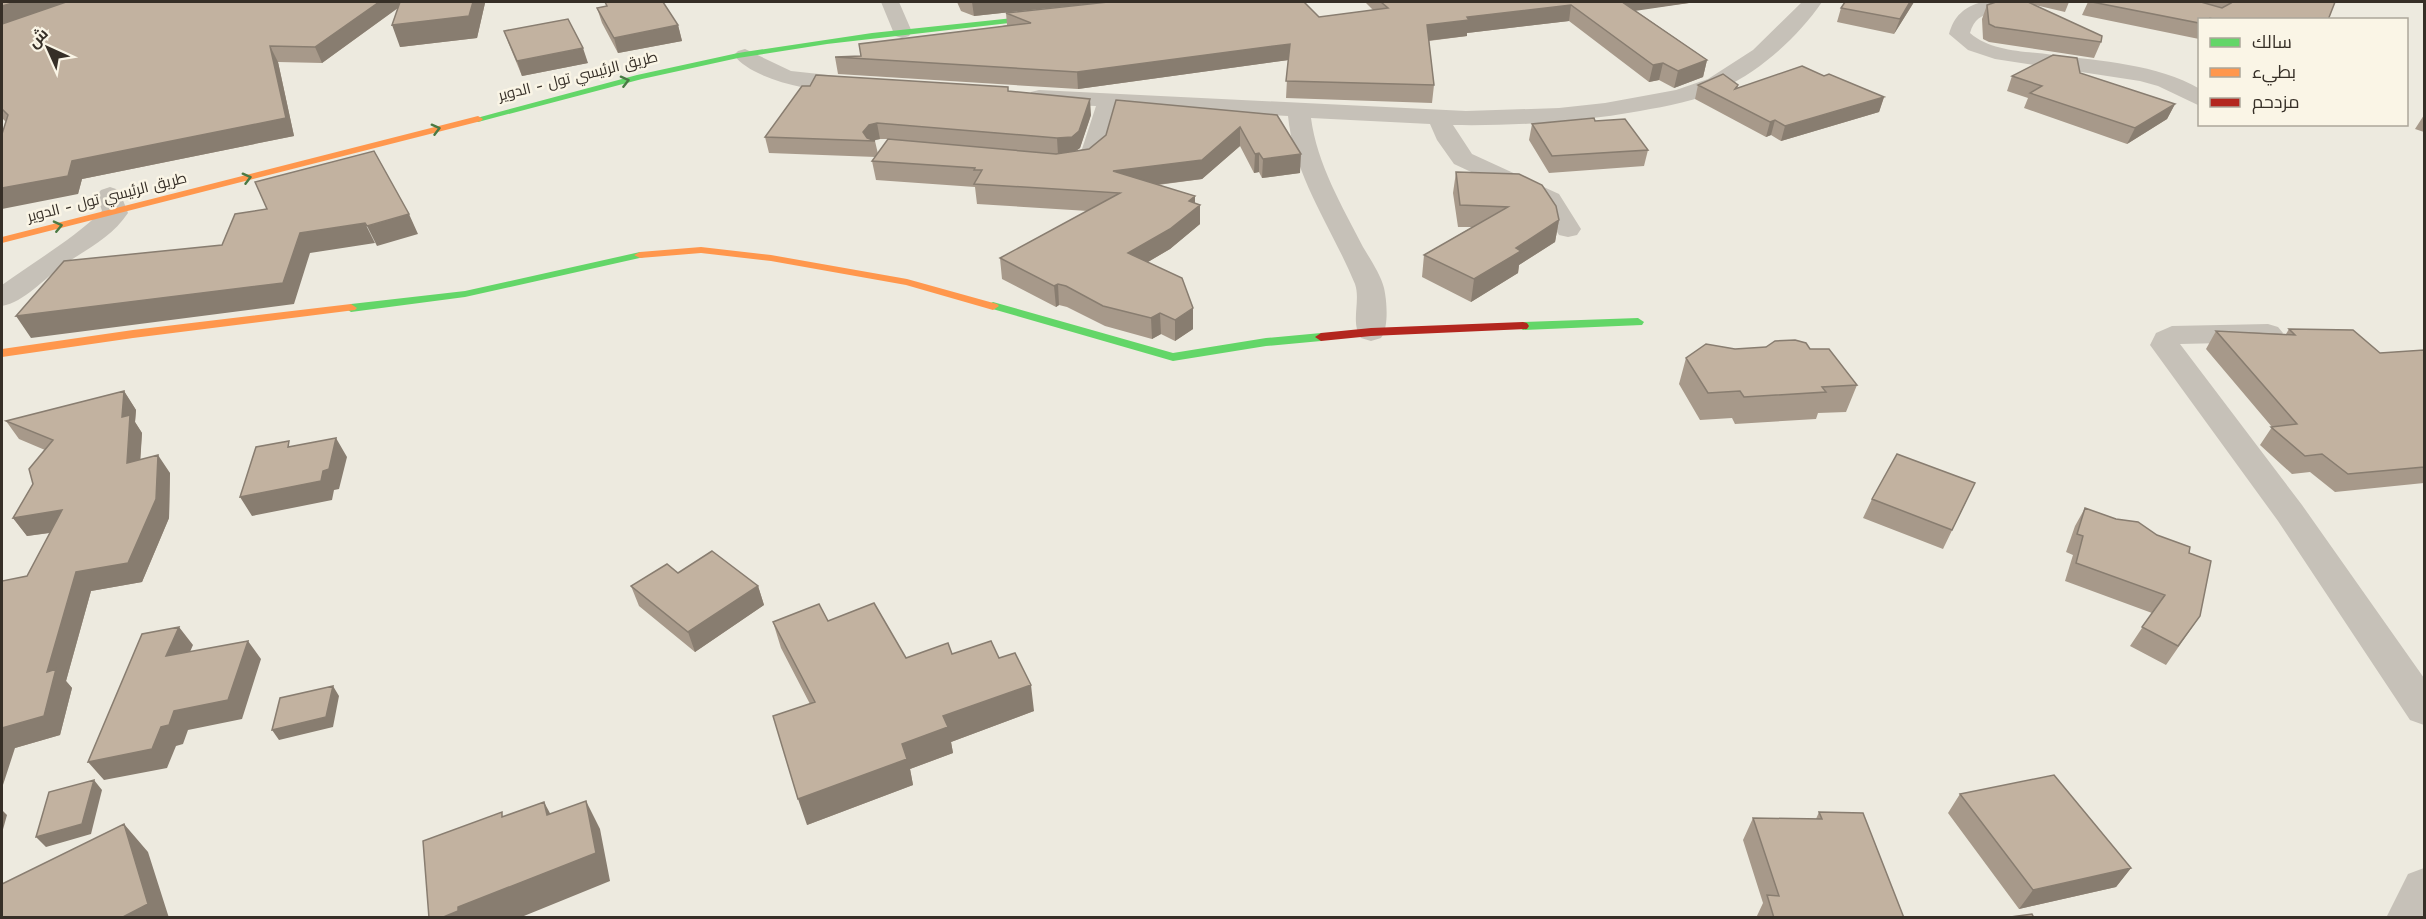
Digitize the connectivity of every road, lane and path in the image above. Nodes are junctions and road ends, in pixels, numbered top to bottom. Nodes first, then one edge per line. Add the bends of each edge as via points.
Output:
1 (1812, 2) edge
2 (2004, 2) edge
3 (1068, 14) edge
4 (892, 18) edge
5 (745, 55) junction
6 (654, 59) dead end
7 (880, 86) edge
8 (1019, 96) edge
9 (2198, 98) edge
10 (1109, 100) junction
11 (1299, 110) junction
12 (1438, 117) junction
13 (1036, 163) edge
14 (111, 200) junction
15 (1568, 229) dead end
16 (2, 240) edge
17 (2, 298) edge
18 (1638, 322) dead end
19 (1371, 332) junction
20 (2268, 333) edge
21 (2, 353) edge
22 (2424, 709) edge
23 (2424, 888) edge
24 (2409, 918) edge

1 - 12 street via 1748,65 1722,81 1684,95 1561,116
2 - 9 street via 1977,9 1961,23 1959,34 1974,46 1998,53 2112,69 2165,82
3 - 4 street, طريق الرئيسي تول - الدوير
4 - 5 street, طريق الرئيسي تول - الدوير
4 - 6 street, طريق الرئيسي تول - الدوير via 729,43
5 - 7 street via 768,72 792,78
14 -> 5 street, طريق الرئيسي تول - الدوير
8 - 10 street
10 - 11 street
10 - 13 street via 1093,153 1071,164
11 - 12 street
11 - 19 street via 1309,159 1370,287
12 - 15 street via 1463,159 1550,199
16 -> 14 street, طريق الرئيسي تول - الدوير
14 - 17 street via 91,236
18 - 19 street
19 - 21 street via 1266,342 1173,357 907,282 701,250 643,254 465,294
20 - 22 street via 2172,335 2165,345 2290,513
23 - 24 street

